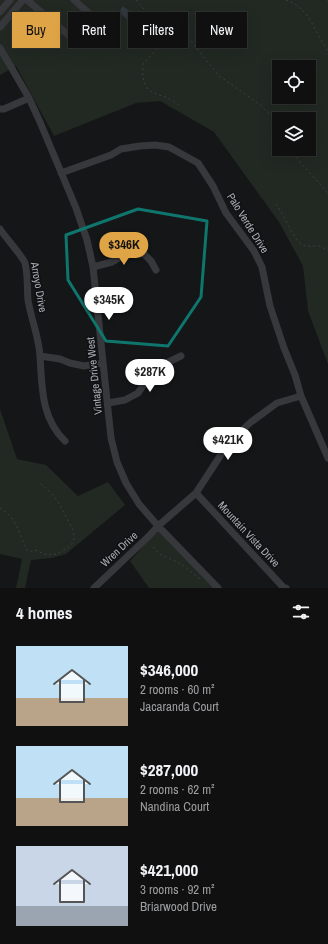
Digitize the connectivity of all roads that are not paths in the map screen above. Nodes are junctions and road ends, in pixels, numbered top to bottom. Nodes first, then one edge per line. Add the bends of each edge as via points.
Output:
1 (10, 0) edge
2 (23, 0) edge
3 (27, 0) edge
4 (74, 0) edge
5 (0, 12) edge
6 (42, 12) edge
7 (0, 28) edge
8 (60, 28) edge
9 (0, 48) edge
10 (29, 98) junction
11 (0, 109) edge
12 (61, 173) junction
13 (0, 229) edge
14 (93, 267) junction
15 (156, 270) dead end
16 (40, 356) junction
17 (180, 356) dead end
18 (103, 363) junction
19 (302, 396) junction
20 (108, 403) junction
21 (65, 441) dead end
22 (328, 458) edge
23 (196, 493) junction
24 (158, 526) junction
25 (94, 588) edge
26 (218, 588) edge
27 (286, 588) edge

1 - 5 street
2 - 7 street
3 - 6 street
4 - 8 street via 91,15 72,38
9 - 10 street, Vintage Drive West
10 - 11 street
10 - 12 street, Vintage Drive West
12 - 14 street, Vintage Drive West via 87,240
12 - 19 street, Palo Verde Drive via 121,149 140,146 169,147 198,163 226,213 254,251 262,268 270,306
13 - 16 street, Arroyo Drive via 25,262 28,299
14 - 15 street via 112,262 130,252 144,254
14 - 18 street, Vintage Drive West
16 - 18 street via 84,366
16 - 21 street, Arroyo Drive via 40,374 48,418 56,433
17 - 20 street via 152,372 138,393 125,400
18 - 20 street, Vintage Drive West
19 - 22 street, Palo Verde Drive
19 - 23 street, Wren Drive via 277,403 251,422 224,450
20 - 24 street, Vintage Drive West via 111,438 117,462 139,504
23 - 24 street, Wren Drive
23 - 27 street, Mountain Vista Drive
24 - 25 street, Wren Drive
24 - 26 street, Vintage Drive West

